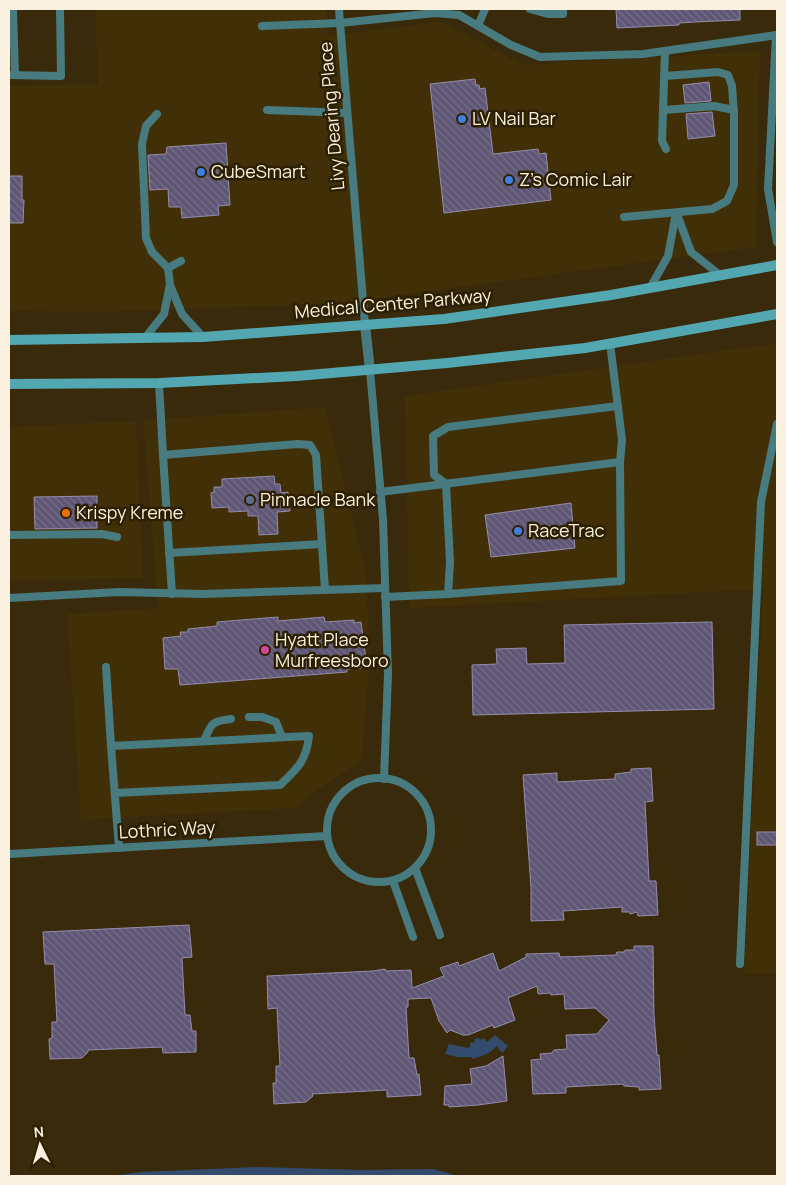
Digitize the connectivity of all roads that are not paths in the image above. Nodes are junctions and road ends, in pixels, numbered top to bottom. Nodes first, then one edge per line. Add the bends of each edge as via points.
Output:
1 (13, 9) edge
2 (60, 9) edge
3 (339, 9) edge
4 (485, 9) edge
5 (530, 9) edge
6 (562, 9) edge
7 (393, 13) edge
8 (340, 23) junction
9 (262, 26) dead end
10 (478, 26) junction
11 (777, 35) edge
12 (666, 51) junction
13 (12, 75) edge
14 (666, 76) junction
15 (267, 110) dead end
16 (664, 110) junction
17 (734, 110) junction
18 (347, 113) junction
19 (157, 114) dead end
20 (666, 149) dead end
21 (676, 213) junction
22 (624, 217) dead end
23 (777, 242) edge
24 (181, 261) dead end
25 (777, 265) edge
26 (168, 268) junction
27 (721, 276) junction
28 (170, 284) junction
29 (650, 288) junction
30 (777, 314) edge
31 (364, 325) junction
32 (203, 337) junction
33 (145, 338) junction
34 (9, 340) edge
35 (610, 343) junction
36 (370, 370) junction
37 (159, 383) junction
38 (9, 384) edge
39 (618, 406) junction
40 (777, 424) edge
41 (163, 455) junction
42 (620, 462) junction
43 (446, 484) junction
44 (380, 492) junction
45 (9, 535) edge
46 (117, 537) dead end
47 (322, 544) junction
48 (169, 554) junction
49 (325, 590) junction
50 (385, 592) junction
51 (172, 594) junction
52 (448, 594) junction
53 (9, 598) edge
54 (106, 667) dead end
55 (249, 717) dead end
56 (231, 719) dead end
57 (282, 737) junction
58 (204, 742) junction
59 (111, 746) junction
60 (384, 779) junction
61 (115, 793) junction
62 (327, 836) junction
63 (119, 848) junction
64 (9, 854) edge
65 (415, 868) junction
66 (393, 881) junction
67 (440, 935) dead end
68 (413, 937) dead end
69 (740, 964) dead end

1 - 13 lane
2 - 13 lane via 61,76
3 - 8 lane
4 - 10 lane
5 - 6 lane via 563,14
7 - 8 lane, Livy Dearing Place
7 - 10 lane, Livy Dearing Place via 459,14
8 - 9 lane
8 - 18 lane, Livy Dearing Place
10 - 12 lane, Livy Dearing Place via 540,57
11 - 12 lane, Livy Dearing Place
11 - 23 lane via 768,189
12 - 14 lane
14 - 16 lane
14 - 17 lane via 718,72 728,75
15 - 18 lane
16 - 17 lane via 714,106
16 - 20 lane via 662,141
17 - 21 lane via 734,184 727,201 712,209
18 - 31 lane, Livy Dearing Place
19 - 26 lane via 146,126 142,144 146,238 152,252
21 - 22 lane
21 - 27 lane via 692,252
21 - 29 lane via 668,256
24 - 26 lane
25 - 27 main road, Medical Center Parkway
26 - 28 lane
27 - 29 main road, Medical Center Parkway
28 - 32 lane via 182,314
28 - 33 lane via 164,314
29 - 31 main road, Medical Center Parkway via 444,319
30 - 35 main road
31 - 32 main road, Medical Center Parkway
31 - 36 street
32 - 33 main road, Medical Center Parkway
33 - 34 main road, Medical Center Parkway
35 - 36 main road via 447,364
35 - 39 lane
36 - 37 main road
36 - 44 lane
37 - 38 main road
37 - 41 lane
39 - 42 lane via 622,440
39 - 43 lane via 448,427 433,436 434,474
40 - 69 lane via 761,502
41 - 47 lane via 298,444 310,446 316,455
41 - 48 lane
42 - 43 lane
42 - 52 lane via 621,581
43 - 44 lane
43 - 52 lane via 450,562
44 - 50 lane
45 - 46 lane via 102,534
47 - 48 lane
47 - 49 lane
48 - 51 lane
49 - 50 lane
49 - 51 lane
50 - 52 lane
50 - 60 lane via 388,674
51 - 53 lane via 119,592
54 - 59 lane
55 - 57 lane via 276,722
56 - 58 lane via 218,720 210,727
57 - 58 lane
57 - 61 lane via 309,736 301,766 280,785
58 - 59 lane
59 - 61 lane
60 - 62 lane via 374,778 358,783 344,792 334,804
60 - 65 lane via 406,785 427,809 432,825 430,843
61 - 63 lane
62 - 63 lane, Lothric Way
62 - 66 lane via 332,853 343,868 358,878
63 - 64 lane, Lothric Way
65 - 66 lane
65 - 67 lane
66 - 68 lane

